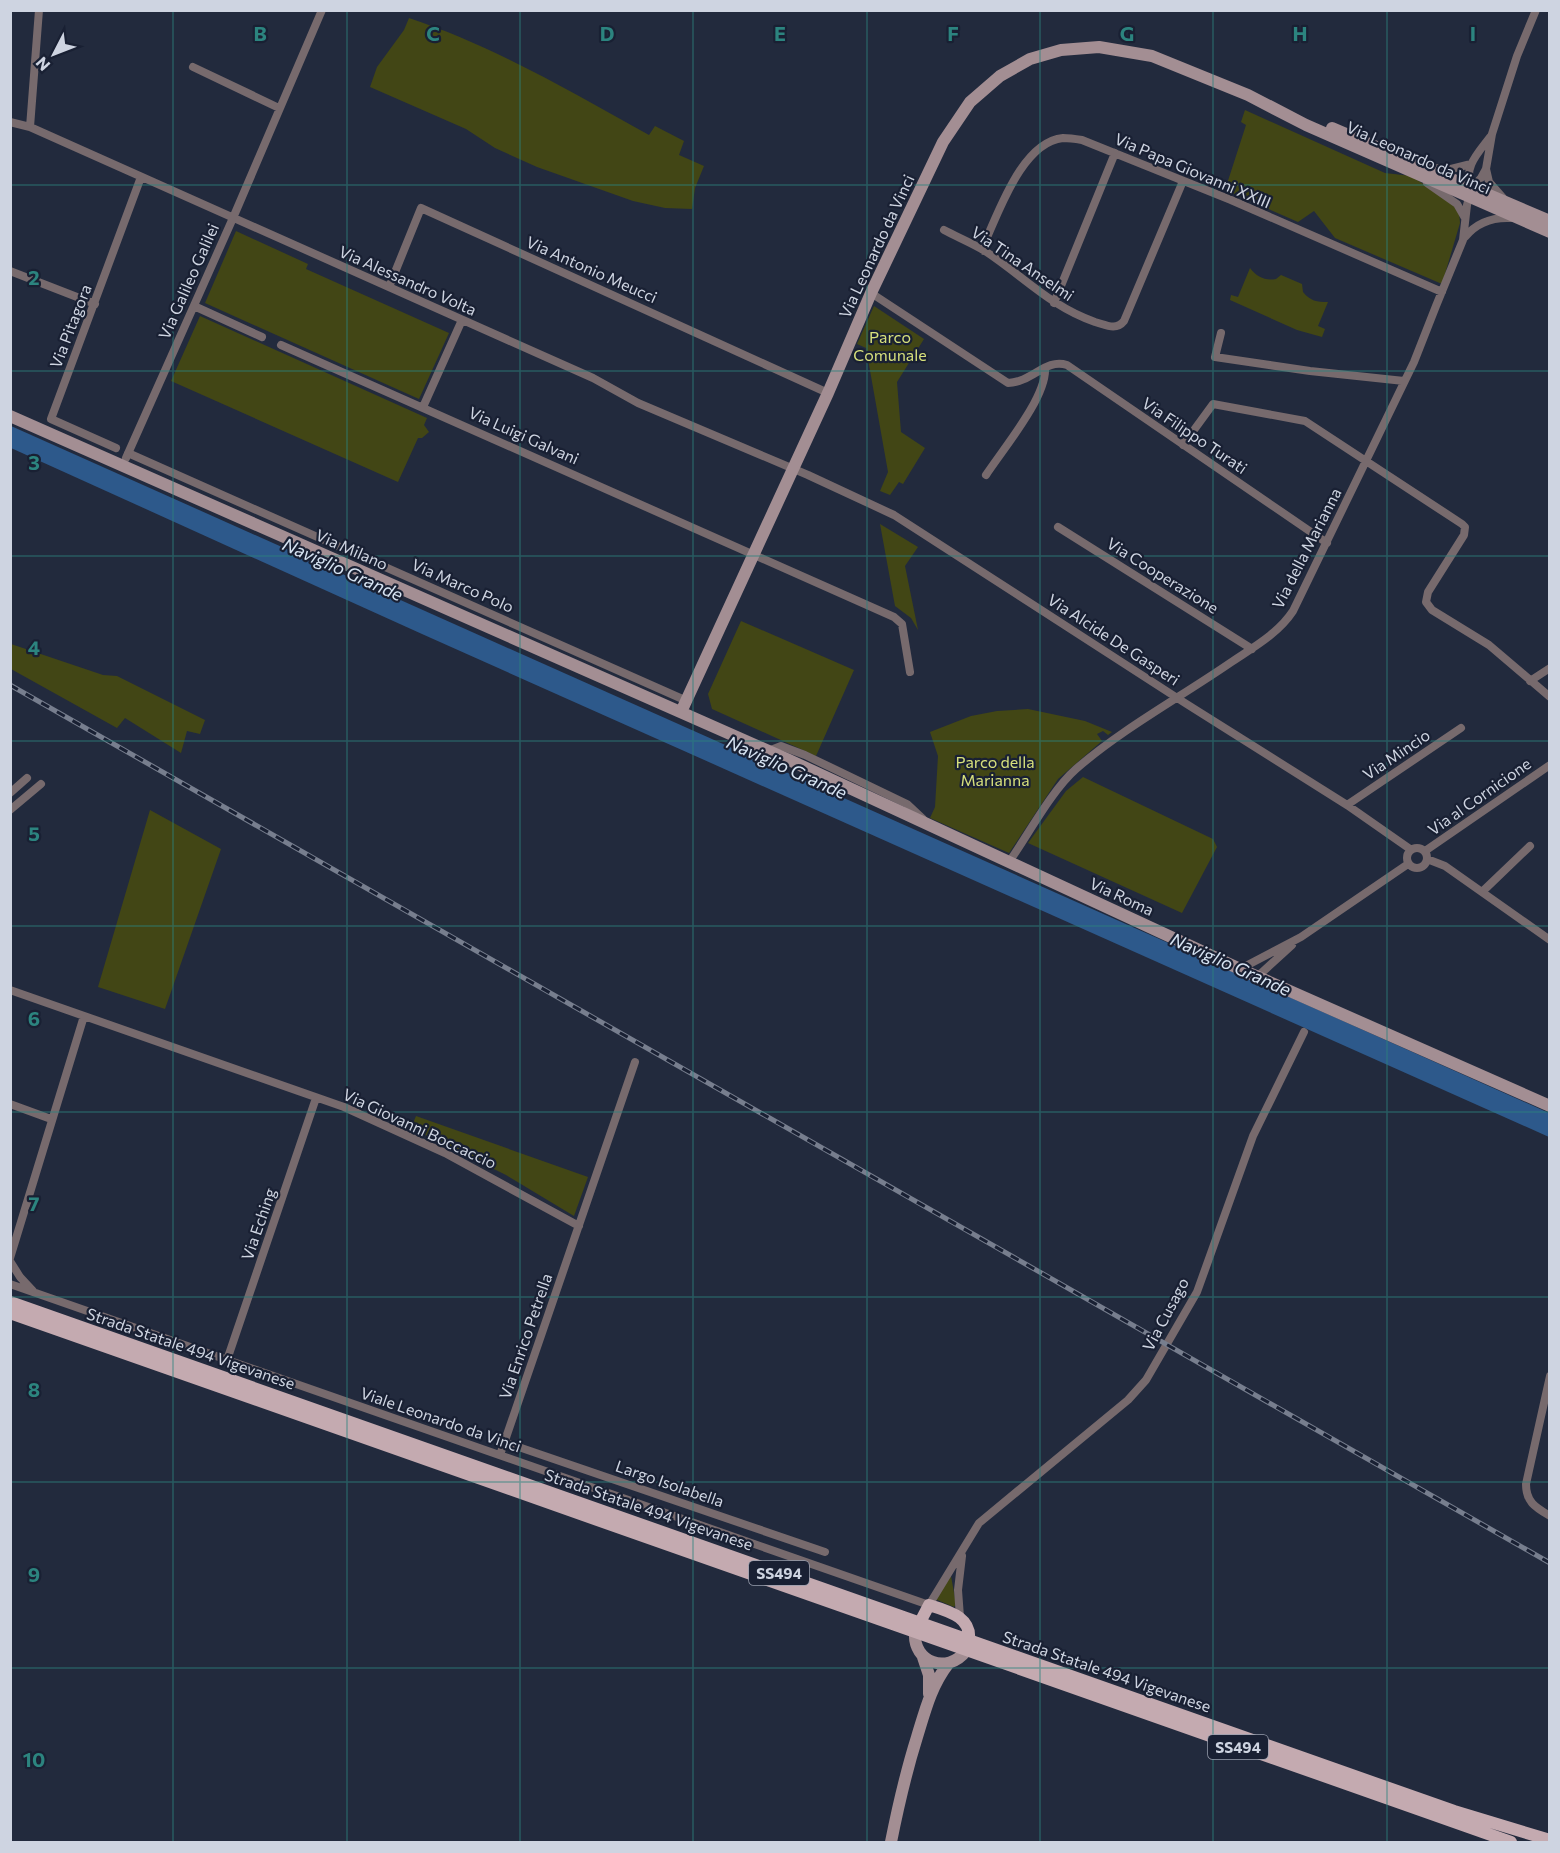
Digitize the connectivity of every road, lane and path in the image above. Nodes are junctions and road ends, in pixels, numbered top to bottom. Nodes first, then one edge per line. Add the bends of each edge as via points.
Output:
1 (39, 10) edge
2 (322, 10) edge
3 (1536, 10) edge
4 (193, 67) dead end
5 (279, 108) junction
6 (1278, 109) junction
7 (10, 122) edge
8 (30, 127) junction
9 (1492, 134) junction
10 (1115, 153) junction
11 (1471, 164) junction
12 (1421, 165) junction
13 (1404, 168) junction
14 (1486, 169) junction
15 (141, 177) junction
16 (1184, 181) junction
17 (1470, 192) junction
18 (1513, 205) junction
19 (233, 218) junction
20 (1466, 221) junction
21 (1550, 221) edge
22 (1528, 222) junction
23 (944, 230) dead end
24 (1550, 232) edge
25 (1463, 240) junction
26 (984, 251) junction
27 (10, 271) edge
28 (389, 288) junction
29 (1442, 292) junction
30 (871, 293) junction
31 (1054, 303) junction
32 (95, 304) junction
33 (194, 306) junction
34 (462, 320) junction
35 (1221, 333) dead end
36 (262, 337) dead end
37 (281, 345) dead end
38 (1045, 368) junction
39 (1404, 381) junction
40 (828, 393) junction
41 (423, 407) junction
42 (10, 416) edge
43 (1183, 445) junction
44 (116, 448) dead end
45 (128, 453) junction
46 (1365, 462) junction
47 (123, 466) junction
48 (792, 469) junction
49 (986, 475) dead end
50 (1058, 527) dead end
51 (1327, 543) junction
52 (753, 555) junction
53 (1252, 649) junction
54 (1550, 668) edge
55 (910, 672) dead end
56 (1530, 681) junction
57 (1550, 697) edge
58 (1179, 698) junction
59 (684, 707) junction
60 (1461, 728) dead end
61 (1550, 765) edge
62 (27, 778) dead end
63 (41, 784) dead end
64 (10, 792) edge
65 (1347, 805) junction
66 (10, 810) edge
67 (1530, 846) dead end
68 (1410, 849) junction
69 (1426, 855) junction
70 (1009, 862) junction
71 (1408, 864) junction
72 (1483, 891) junction
73 (1301, 937) junction
74 (1550, 940) edge
75 (1240, 969) junction
76 (1257, 977) junction
77 (10, 990) edge
78 (84, 1016) junction
79 (1304, 1032) dead end
80 (635, 1062) dead end
81 (316, 1098) junction
82 (10, 1104) edge
83 (1550, 1106) edge
84 (51, 1119) junction
85 (579, 1226) junction
86 (12, 1247) edge
87 (10, 1260) edge
88 (10, 1284) edge
89 (36, 1293) junction
90 (10, 1302) edge
91 (10, 1313) edge
92 (227, 1360) junction
93 (1550, 1376) edge
94 (504, 1442) junction
95 (500, 1455) junction
96 (1550, 1516) edge
97 (964, 1547) junction
98 (825, 1552) dead end
99 (929, 1605) junction
100 (960, 1617) junction
101 (917, 1627) junction
102 (968, 1646) junction
103 (923, 1657) junction
104 (948, 1664) junction
105 (929, 1697) junction
106 (1501, 1840) edge
107 (1550, 1840) edge
108 (891, 1842) edge
109 (1511, 1842) edge

1 - 8 street
2 - 5 street, Via Galileo Galilei
3 - 9 street
4 - 5 street
5 - 19 street, Via Galileo Galilei
6 - 12 main road, Via Leonardo da Vinci
6 - 13 main road, Via Leonardo da Vinci
6 - 30 main road, Via Leonardo da Vinci via 1152,56 1099,47 1060,50 1030,59 1000,76 970,102 943,142
7 - 8 street, Via Alessandro Volta
8 - 15 street, Via Alessandro Volta
9 - 11 street
9 - 14 street
10 - 16 street, Via Papa Giovanni XXIII
10 - 26 street, Via Papa Giovanni XXIII via 1082,140 1064,138 1042,147 1017,175
10 - 31 street
11 - 12 street via 1451,170
11 - 17 street, Via della Marianna
12 - 17 main road, Via Leonardo da Vinci
13 - 17 main road, Via Leonardo da Vinci
13 - 20 street via 1453,201
14 - 17 street
14 - 18 street via 1491,185
15 - 19 street, Via Alessandro Volta
15 - 32 street, Via Pitagora
16 - 29 street, Via Papa Giovanni XXIII
16 - 31 street, Via Tina Anselmi via 1121,325 1113,328
17 - 18 main road, Via Leonardo da Vinci
17 - 20 street, Via della Marianna
17 - 22 main road, Via Leonardo da Vinci
18 - 21 main road, Via Leonardo da Vinci
19 - 28 street, Via Alessandro Volta
19 - 33 street, Via Galileo Galilei
20 - 25 street, Via della Marianna
22 - 24 main road, Via Leonardo da Vinci
22 - 25 street, Via della Marianna via 1491,219 1473,228
23 - 26 street, Via Tina Anselmi
25 - 29 street, Via della Marianna
26 - 31 street, Via Tina Anselmi
27 - 32 street
28 - 34 street, Via Alessandro Volta
28 - 40 street, Via Antonio Meucci via 421,208
29 - 39 street, Via della Marianna
30 - 38 street, Via Filippo Turati via 1008,383 1026,380
30 - 40 main road, Via Leonardo da Vinci
32 - 44 street, Via Pitagora via 51,419
33 - 36 street
33 - 45 street, Via Galileo Galilei
34 - 41 street
34 - 48 street, Via Alessandro Volta via 593,378 638,403
35 - 39 street via 1215,357
37 - 41 street, Via Luigi Galvani
38 - 43 street, Via Filippo Turati via 1053,363 1066,365
38 - 49 street via 1040,395
39 - 46 street, Via della Marianna
40 - 48 main road, Via Leonardo da Vinci
41 - 52 street, Via Luigi Galvani
42 - 47 main road, Via Milano
43 - 46 street via 1210,405 1217,403 1305,421
43 - 51 street, Via Filippo Turati
45 - 47 street, Via Galileo Galilei
45 - 59 street, Via Marco Polo
46 - 51 street, Via della Marianna
46 - 56 street via 1465,527 1426,602 1432,610 1489,645
47 - 59 main road, Via Milano
48 - 52 main road, Via Leonardo da Vinci
48 - 58 street, Via Alcide De Gasperi via 894,515
50 - 53 street, Via Cooperazione
51 - 53 street, Via della Marianna via 1288,620
52 - 55 street, Via Luigi Galvani via 894,617 902,624
52 - 59 main road, Via Leonardo da Vinci
53 - 58 street, Via della Marianna
54 - 56 street
56 - 57 street
58 - 65 street, Via Alcide De Gasperi
58 - 70 street, Via della Marianna via 1113,741 1067,778
59 - 70 main road, Via Roma via 768,751
60 - 65 street, Via Mincio
61 - 69 street, Via al Cornicione
62 - 64 street
63 - 66 street
65 - 68 street, Via Alcide De Gasperi
67 - 72 street
68 - 69 street via 1417,847
68 - 71 street
69 - 71 street via 1419,868
69 - 72 street
70 - 75 main road, Via Roma
71 - 73 street
72 - 74 street
73 - 75 street
73 - 76 street
75 - 76 main road, Via Roma
76 - 83 main road, Via Roma
77 - 78 street, Via Giovanni Boccaccio
78 - 81 street, Via Giovanni Boccaccio
78 - 84 street
79 - 97 street, Via Cusago via 1253,1136 1197,1292 1146,1380 1128,1400 980,1523
80 - 85 street
81 - 85 street, Via Giovanni Boccaccio via 445,1153
81 - 92 street, Via Eching
82 - 84 street
84 - 86 street
85 - 94 street, Via Enrico Petrella
86 - 87 street
87 - 89 street via 20,1278
88 - 89 street, Viale Leonardo da Vinci
89 - 92 street, Viale Leonardo da Vinci
90 - 101 main road, Strada Statale 494 Vigevanese / SS494
91 - 101 main road, Strada Statale 494 Vigevanese / SS494
92 - 95 street, Viale Leonardo da Vinci
93 - 96 street via 1526,1490 1532,1504
94 - 95 street, Via Enrico Petrella
94 - 98 street, Largo Isolabella
95 - 99 street, Viale Leonardo da Vinci
97 - 99 street, Via Cusago
97 - 100 street, Via Cusago via 959,1566
99 - 100 main road
99 - 101 main road
100 - 102 main road via 969,1631
101 - 102 main road, Strada Statale 494 Vigevanese / SS494
101 - 103 main road via 915,1642
102 - 104 main road via 957,1660
102 - 106 main road, Strada Statale 494 Vigevanese / SS494
102 - 107 main road, Strada Statale 494 Vigevanese / SS494 via 1443,1808
103 - 104 main road via 936,1664
103 - 105 main road via 929,1675
104 - 105 main road
105 - 108 main road via 907,1769
106 - 109 main road, Strada Statale 494 Vigevanese / SS494

